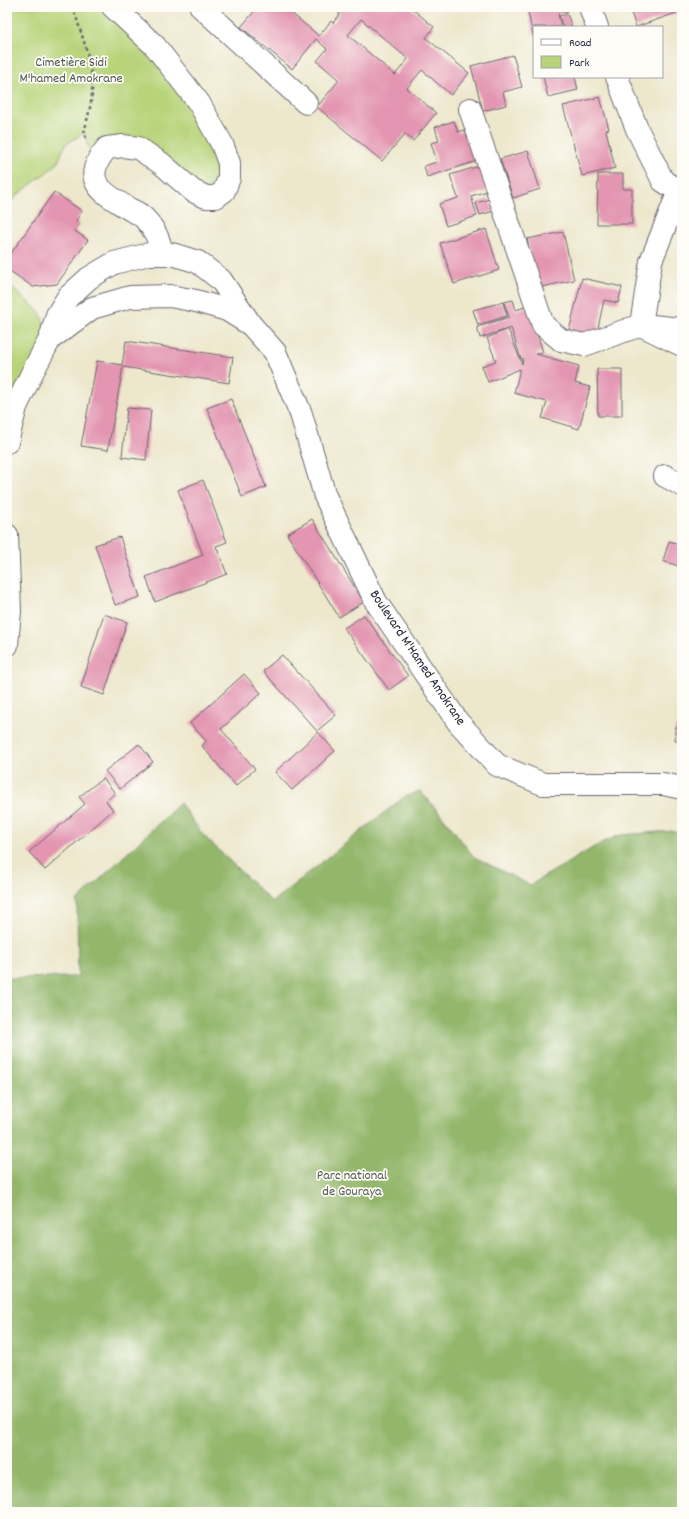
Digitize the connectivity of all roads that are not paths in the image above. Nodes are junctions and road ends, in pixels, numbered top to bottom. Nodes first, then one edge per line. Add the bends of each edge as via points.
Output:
1 (113, 7) edge
2 (201, 7) edge
3 (590, 7) edge
4 (597, 26) edge
5 (617, 78) edge
6 (306, 103) dead end
7 (470, 109) dead end
8 (681, 192) edge
9 (162, 254) junction
10 (251, 325) junction
11 (641, 325) junction
12 (682, 329) edge
13 (50, 339) junction
14 (682, 345) edge
15 (7, 442) edge
16 (7, 535) edge
17 (7, 645) edge
18 (682, 788) edge

1 - 9 main road via 155,46 199,103 222,144 229,163 229,178 224,191 216,197 206,197 193,191 162,164 138,148 107,148 100,157 94,172 96,184 105,193 144,217 160,243
2 - 6 main road
3 - 4 main road
5 - 8 main road via 637,129 663,181
7 - 11 main road via 543,325 561,340 584,345
8 - 11 main road via 651,261
9 - 10 main road via 172,254 198,262 221,280
9 - 13 main road via 149,254 114,263 90,278 68,298 57,315
10 - 13 main road, Boulevard M'Hamed Amokrane via 227,310 196,300 170,296 130,297 92,308
10 - 18 main road, Boulevard M'Hamed Amokrane via 276,352 301,414 325,496 376,602 458,722 497,765 543,784 663,784
11 - 12 main road
11 - 14 main road
13 - 15 main road, Boulevard M'Hamed Amokrane via 16,407
16 - 17 main road via 10,611

